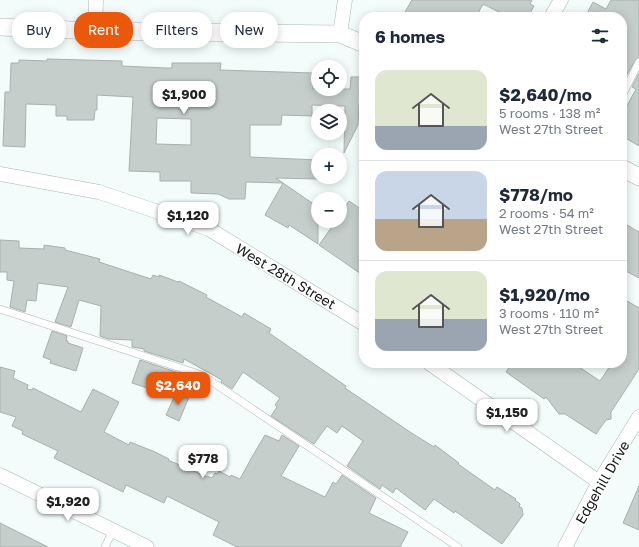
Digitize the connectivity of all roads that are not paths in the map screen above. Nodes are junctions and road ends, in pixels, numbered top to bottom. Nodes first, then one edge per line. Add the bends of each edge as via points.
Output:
1 (96, 0) edge
2 (345, 0) edge
3 (561, 0) edge
4 (96, 12) edge
5 (554, 12) edge
6 (0, 27) edge
7 (74, 30) edge
8 (133, 31) edge
9 (340, 34) junction
10 (359, 42) edge
11 (639, 62) edge
12 (627, 86) edge
13 (627, 171) edge
14 (0, 174) edge
15 (639, 177) edge
16 (0, 308) edge
17 (359, 321) edge
18 (436, 368) edge
19 (639, 417) edge
20 (0, 475) edge
21 (600, 482) junction
22 (113, 530) junction
23 (105, 547) edge
24 (147, 547) edge
25 (458, 547) edge
26 (567, 547) edge

1 - 4 street
2 - 9 street
3 - 5 street
6 - 7 street
8 - 9 street
9 - 10 street
11 - 12 lane
13 - 15 street
14 - 17 street, West 28th Street via 99,192 209,229
16 - 25 lane via 202,375
18 - 21 street
19 - 21 street, Edgehill Drive
20 - 22 street
21 - 26 street, Edgehill Drive
22 - 23 lane
22 - 24 street

